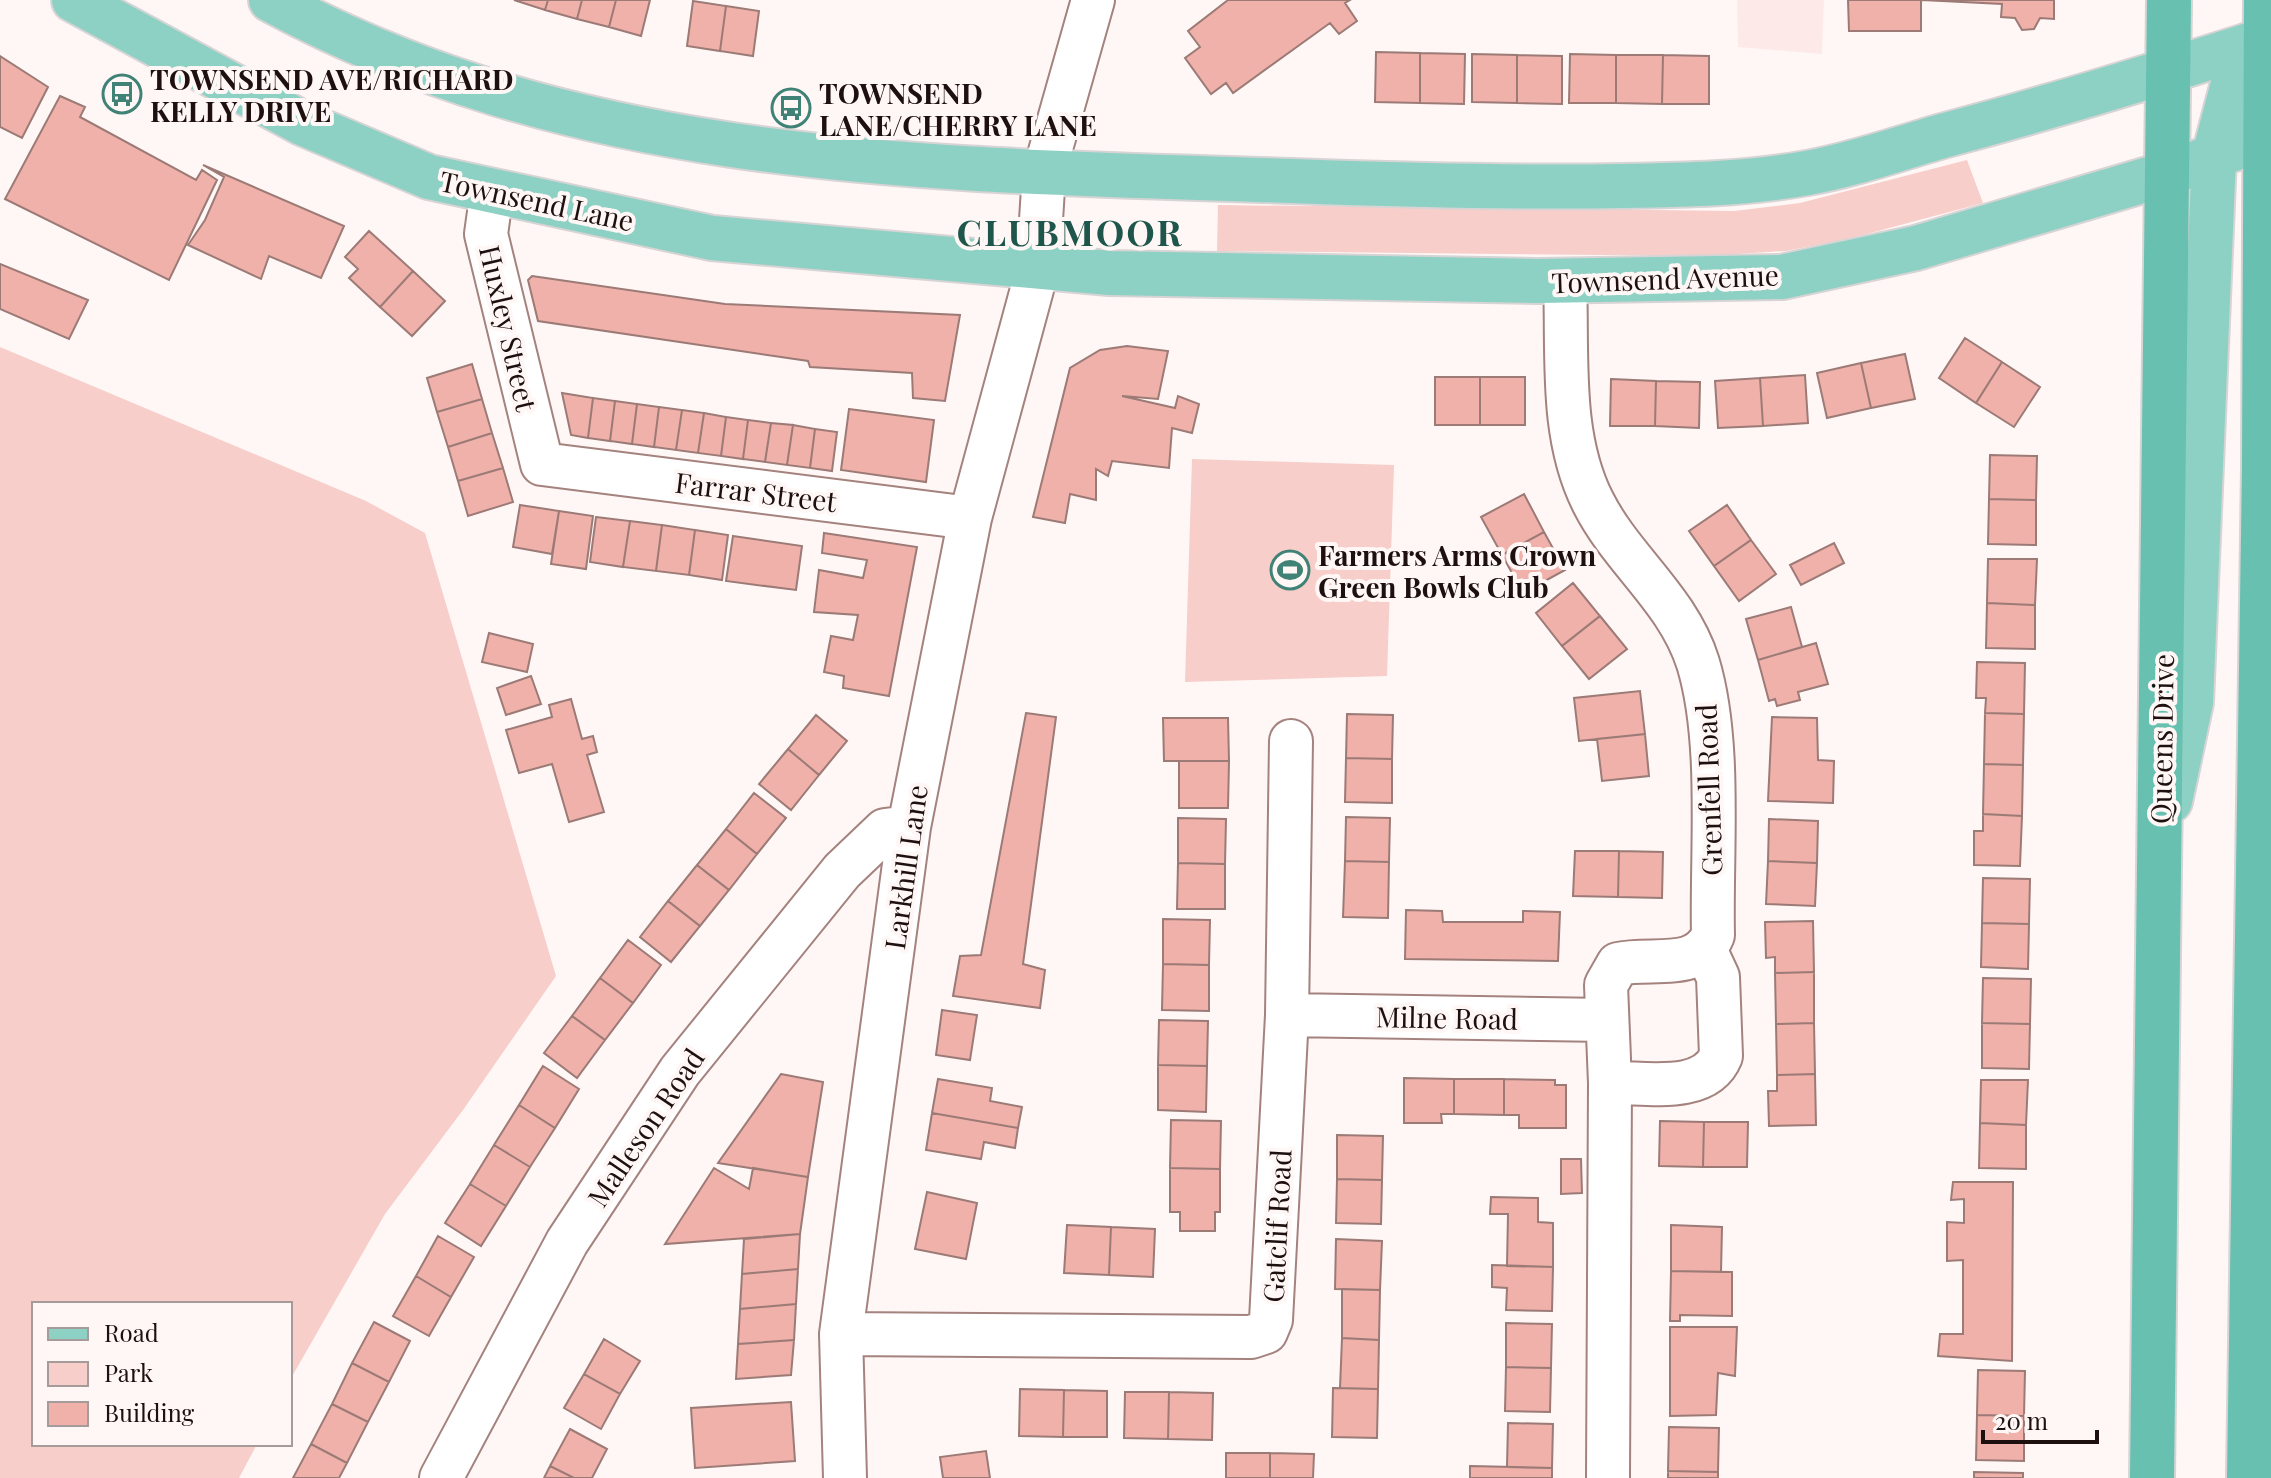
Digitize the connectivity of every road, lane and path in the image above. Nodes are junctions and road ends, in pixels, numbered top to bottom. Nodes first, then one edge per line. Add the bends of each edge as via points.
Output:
1 (74, 0) edge
2 (271, 0) edge
3 (1093, 0) edge
4 (2169, 0) edge
5 (2267, 26) edge
6 (2168, 70) junction
7 (2267, 136) edge
8 (2214, 156) junction
9 (1044, 173) junction
10 (2169, 173) junction
11 (492, 191) junction
12 (1038, 267) junction
13 (1565, 281) junction
14 (542, 464) joint
15 (2267, 468) edge
16 (970, 518) junction
17 (1291, 741) dead end
18 (909, 827) junction
19 (2160, 854) junction
20 (1705, 949) junction
21 (1287, 1015) junction
22 (1607, 1020) junction
23 (1610, 1083) junction
24 (841, 1334) junction
25 (441, 1478) edge
26 (845, 1478) edge
27 (1608, 1478) edge
28 (2152, 1478) edge
29 (2249, 1478) edge

1 - 11 main road, Townsend Lane via 302,123 429,177
2 - 9 main road via 318,26 541,109 670,135 847,161
3 - 9 street, Larkhill Lane
4 - 6 highway, Queens Drive
5 - 6 main road
5 - 7 highway
5 - 8 main road via 2235,76
6 - 9 main road via 1808,173 1713,184 1484,189
6 - 10 highway, Queens Drive
7 - 8 main road, Townsend Avenue
7 - 15 highway
8 - 10 main road, Townsend Avenue
8 - 19 main road via 2191,702
9 - 12 street, Larkhill Lane
10 - 13 main road, Townsend Avenue via 1916,248 1782,277
10 - 19 highway, Queens Drive
11 - 12 main road, Townsend Lane via 712,238
11 - 14 street, Huxley Street via 486,234
12 - 13 main road, Townsend Avenue via 1110,273
12 - 16 street, Larkhill Lane
13 - 20 street, Grenfell Road via 1570,417 1582,476 1621,547 1683,627 1706,698 1713,935
14 - 16 street, Farrar Street
15 - 29 highway
16 - 18 street, Larkhill Lane
17 - 21 street, Gatclif Road
18 - 24 street, Larkhill Lane
18 - 25 street, Malleson Road via 885,830 842,871 680,1071 567,1242
19 - 28 highway, Queens Drive
20 - 22 street via 1687,960 1618,964 1606,985
20 - 23 street via 1718,977 1717,1065 1696,1082
21 - 22 street, Milne Road
21 - 24 street, Gatclif Road via 1271,1320 1266,1332 1251,1337
22 - 23 street
23 - 27 street
24 - 26 street, Larkhill Lane

